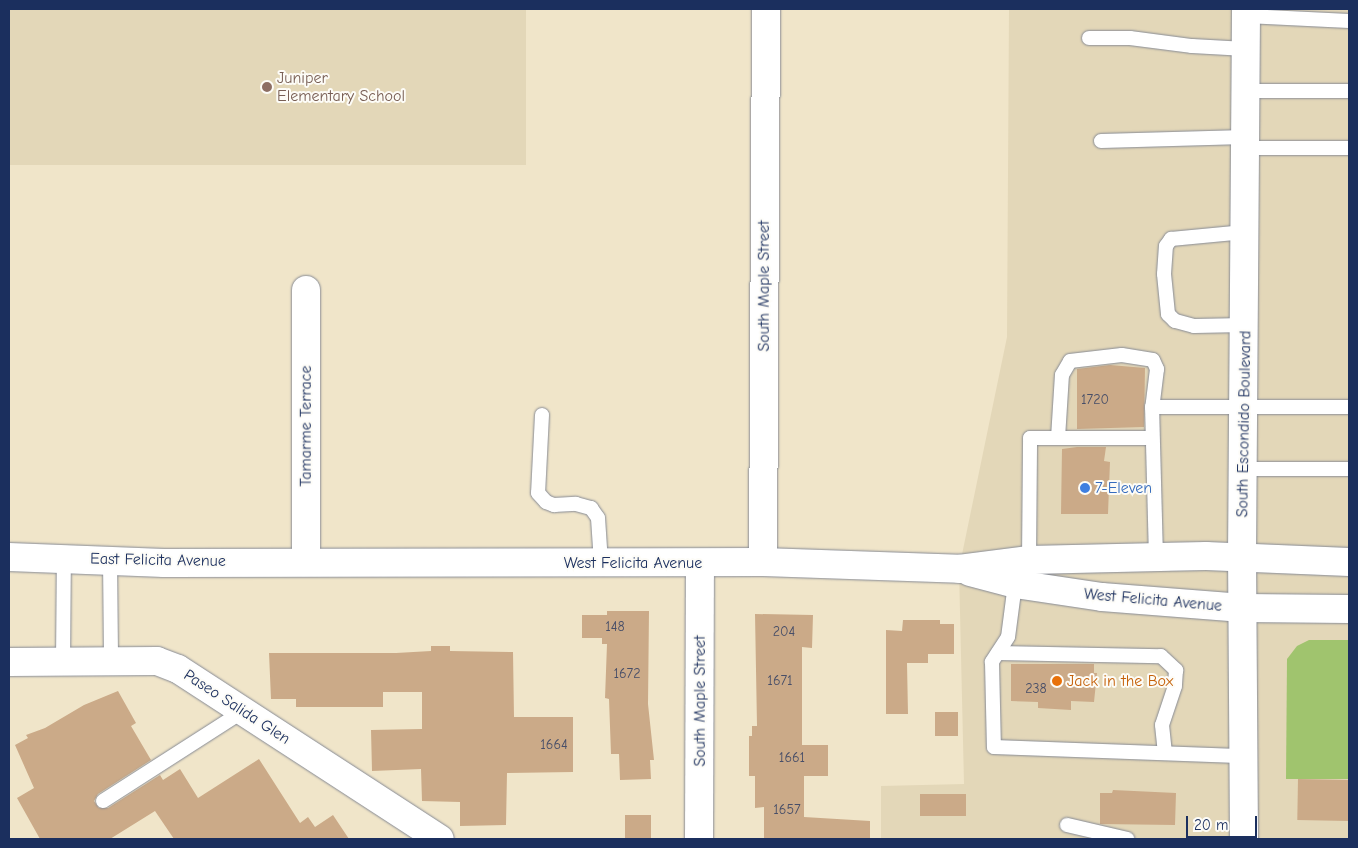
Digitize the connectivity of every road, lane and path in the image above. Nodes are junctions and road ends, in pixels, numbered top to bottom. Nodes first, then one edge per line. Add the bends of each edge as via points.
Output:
1 (766, 9) edge
2 (1246, 12) edge
3 (1349, 20) edge
4 (1089, 38) dead end
5 (1246, 49) junction
6 (1349, 91) edge
7 (1246, 92) junction
8 (1101, 141) dead end
9 (1245, 143) junction
10 (1349, 148) edge
11 (1245, 232) junction
12 (306, 290) dead end
13 (1245, 325) junction
14 (1152, 406) junction
15 (1245, 406) junction
16 (1349, 407) edge
17 (542, 415) dead end
18 (1058, 438) junction
19 (1151, 438) junction
20 (1245, 469) junction
21 (1349, 469) edge
22 (9, 557) edge
23 (64, 557) junction
24 (1156, 558) junction
25 (1242, 558) junction
26 (110, 560) junction
27 (1030, 560) junction
28 (306, 561) junction
29 (763, 562) junction
30 (1349, 562) edge
31 (601, 563) junction
32 (700, 563) junction
33 (959, 569) junction
34 (1015, 584) junction
35 (1243, 608) junction
36 (1349, 609) edge
37 (998, 653) junction
38 (111, 661) junction
39 (9, 662) edge
40 (64, 662) junction
41 (243, 711) junction
42 (1165, 754) junction
43 (1245, 756) junction
44 (104, 801) dead end
45 (1067, 825) dead end
46 (440, 839) edge
47 (699, 839) edge
48 (1127, 839) edge
49 (1244, 839) edge

1 - 29 main road, South Maple Street
2 - 3 lane
2 - 5 main road, South Escondido Boulevard
4 - 5 lane via 1130,38
5 - 7 main road, South Escondido Boulevard
6 - 7 lane
7 - 9 main road, South Escondido Boulevard
8 - 9 lane
9 - 10 lane
9 - 11 main road, South Escondido Boulevard
11 - 13 main road, South Escondido Boulevard
11 - 13 lane via 1171,238 1166,246 1164,274 1168,314 1175,321 1194,326
12 - 28 main road, Tamarme Terrace
13 - 15 main road, South Escondido Boulevard
14 - 15 lane
14 - 18 lane via 1157,369 1153,360 1122,355 1070,361 1062,375
14 - 19 lane
15 - 16 lane
15 - 20 main road, South Escondido Boulevard
17 - 31 lane via 538,492 546,502 554,505 576,504 591,508 598,518
18 - 19 lane
18 - 27 lane via 1030,438
19 - 24 lane
20 - 21 lane
20 - 25 main road, South Escondido Boulevard
22 - 23 main road, East Felicita Avenue
23 - 26 main road, East Felicita Avenue
23 - 40 lane
24 - 25 main road, West Felicita Avenue
24 - 27 main road, West Felicita Avenue
25 - 30 main road, West Felicita Avenue
25 - 35 main road, South Escondido Boulevard
26 - 28 main road, East Felicita Avenue
26 - 38 lane
27 - 33 main road, West Felicita Avenue
28 - 31 main road, West Felicita Avenue
29 - 32 main road, West Felicita Avenue
29 - 33 main road, West Felicita Avenue
31 - 32 main road, West Felicita Avenue
32 - 47 main road, South Maple Street
33 - 34 main road, West Felicita Avenue
34 - 35 main road, West Felicita Avenue via 1102,597
34 - 37 lane via 1008,636
35 - 36 main road, West Felicita Avenue
35 - 43 main road, South Escondido Boulevard
37 - 42 lane via 992,662 994,747
37 - 42 lane via 1161,656 1176,670 1162,725
38 - 40 main road, Paseo Salida Glen
38 - 41 main road, Paseo Salida Glen via 157,661 178,669
39 - 40 main road, Paseo Salida Glen
41 - 44 lane
41 - 46 main road, Paseo Salida Glen
42 - 43 lane
43 - 49 main road, South Escondido Boulevard
45 - 48 lane

